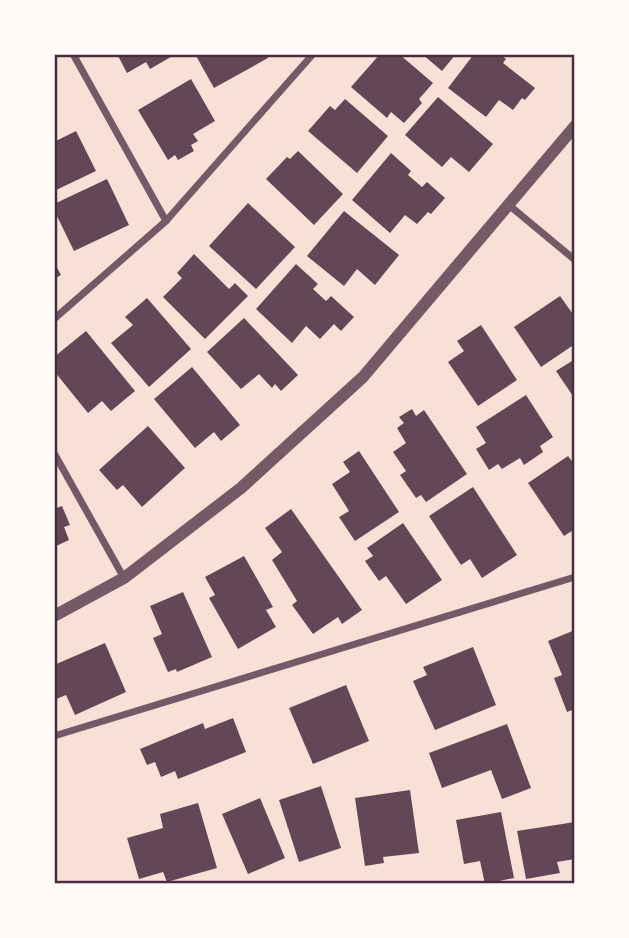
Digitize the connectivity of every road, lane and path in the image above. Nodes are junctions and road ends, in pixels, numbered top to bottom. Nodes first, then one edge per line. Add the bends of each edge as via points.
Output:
1 (73, 54) edge
2 (312, 55) edge
3 (575, 126) edge
4 (510, 206) junction
5 (166, 221) junction
6 (575, 260) edge
7 (54, 320) edge
8 (54, 453) edge
9 (575, 576) edge
10 (124, 578) junction
11 (54, 616) edge
12 (54, 736) edge

1 - 5 street
2 - 5 street
3 - 4 street
4 - 6 street
4 - 10 street via 363,377 242,488
5 - 7 street
8 - 10 street
9 - 12 street
10 - 11 street

